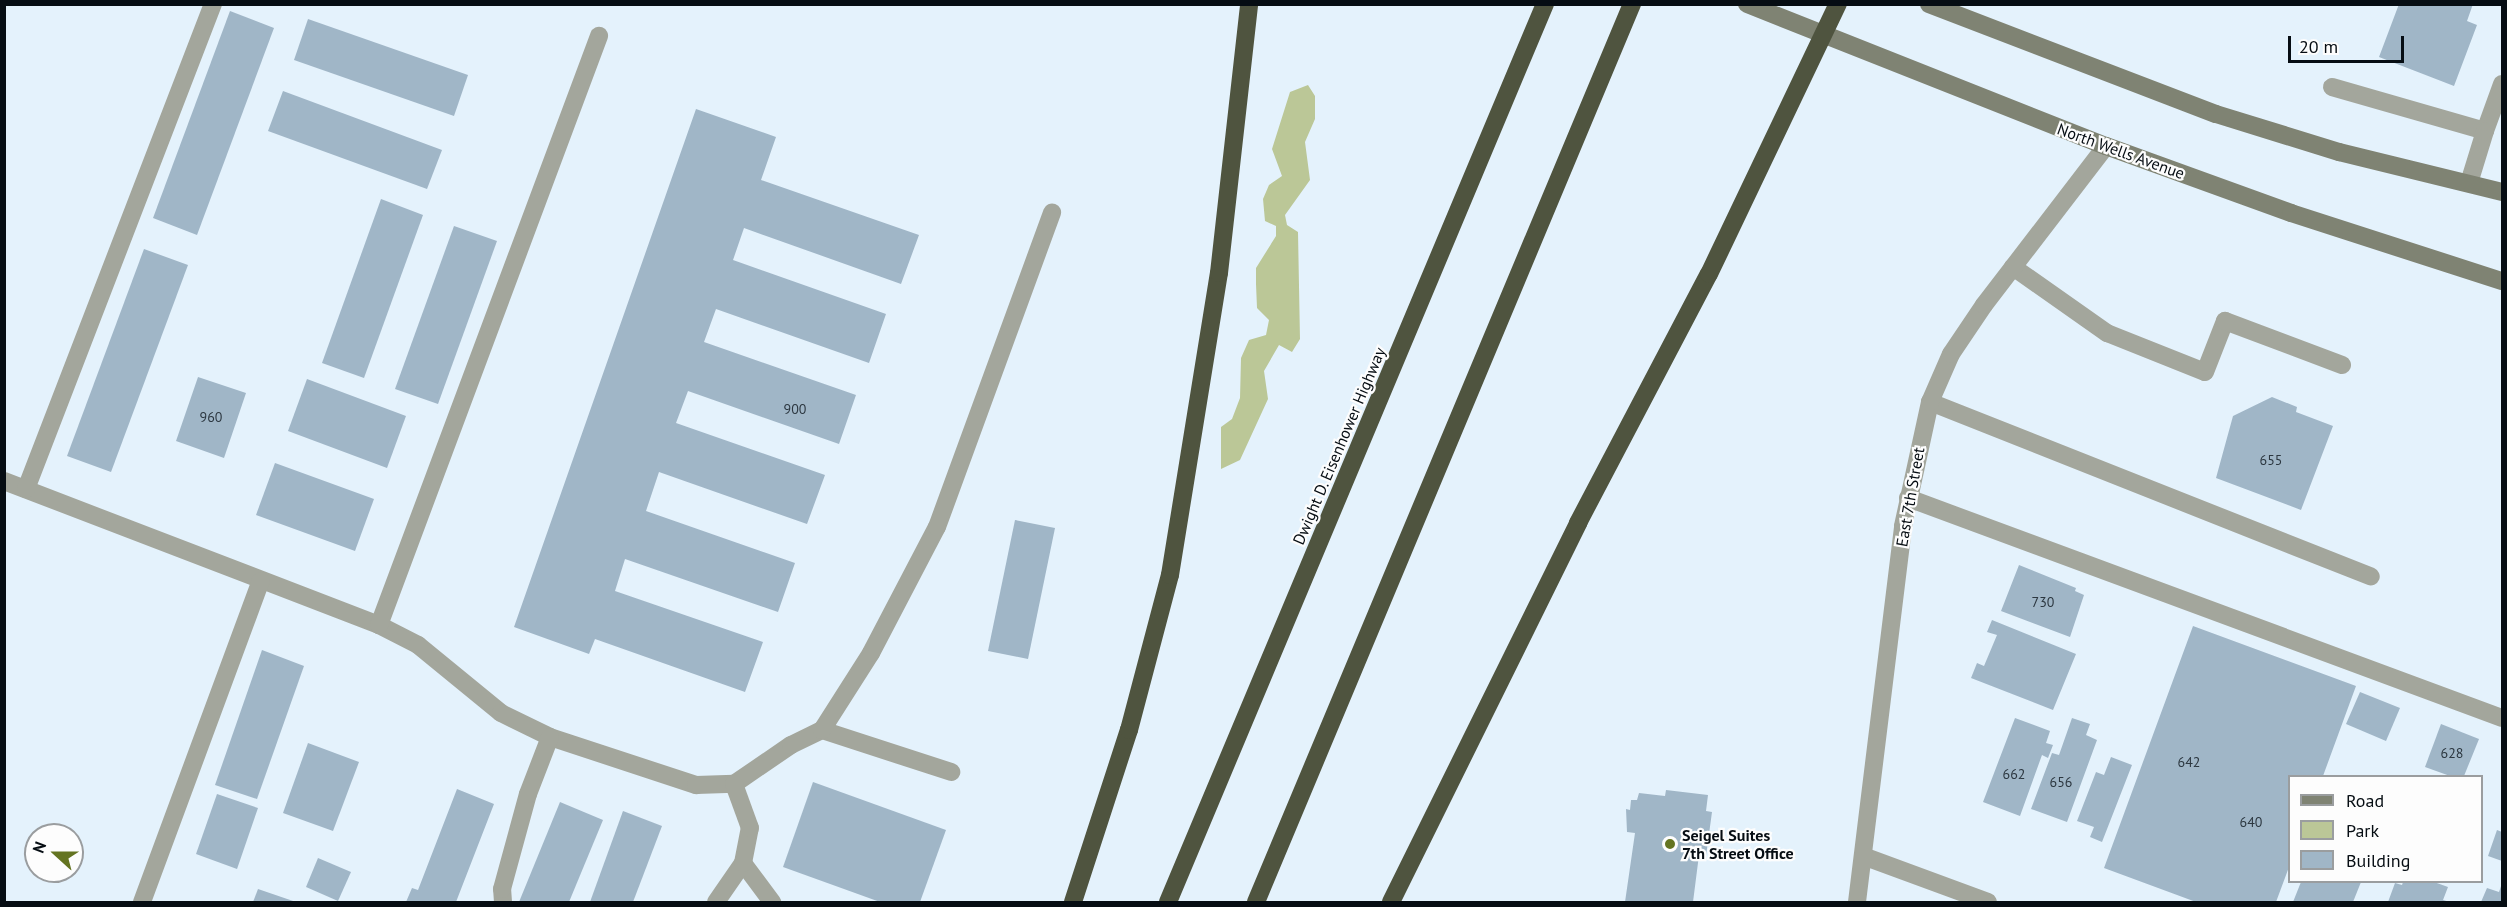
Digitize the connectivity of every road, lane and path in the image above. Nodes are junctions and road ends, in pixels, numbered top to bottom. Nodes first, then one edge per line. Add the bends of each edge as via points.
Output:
1 (213, 4) edge
2 (1249, 4) edge
3 (1545, 4) edge
4 (1632, 4) edge
5 (1747, 4) edge
6 (1838, 4) edge
7 (1929, 4) edge
8 (1825, 34) junction
9 (599, 36) dead end
10 (2502, 84) edge
11 (2332, 87) dead end
12 (2499, 106) edge
13 (2484, 131) junction
14 (2106, 146) junction
15 (2469, 183) junction
16 (2502, 192) edge
17 (1052, 212) dead end
18 (2013, 267) junction
19 (2502, 280) edge
20 (2342, 365) dead end
21 (1930, 402) junction
22 (4, 480) edge
23 (26, 489) junction
24 (1908, 498) junction
25 (2371, 577) dead end
26 (261, 581) junction
27 (379, 626) junction
28 (2502, 718) edge
29 (822, 730) junction
30 (550, 737) junction
31 (951, 772) dead end
32 (734, 784) junction
33 (1863, 856) junction
34 (743, 863) junction
35 (142, 903) edge
36 (503, 903) edge
37 (716, 903) edge
38 (772, 903) edge
39 (1073, 903) edge
40 (1168, 903) edge
41 (1256, 903) edge
42 (1391, 903) edge
43 (1857, 903) edge
44 (1988, 903) edge

1 - 23 street
2 - 39 highway via 1219,273 1170,575 1129,730
3 - 40 highway, Dwight D. Eisenhower Highway
4 - 41 highway
5 - 8 main road, North Wells Avenue
6 - 8 highway
7 - 15 main road via 2216,114 2348,154
8 - 14 main road, North Wells Avenue
8 - 42 highway via 1709,274 1578,523
9 - 27 street
10 - 12 street
11 - 13 street
12 - 13 street
13 - 15 street
14 - 18 street, East 7th Street
14 - 19 main road, North Wells Avenue via 2291,213
15 - 16 main road
17 - 29 street via 937,527 871,653
18 - 20 street via 2107,333 2205,372 2225,321
18 - 21 street, East 7th Street via 1951,354
21 - 24 street, East 7th Street
21 - 25 street
22 - 23 street
23 - 26 street
24 - 28 street
24 - 33 street, East 7th Street
26 - 27 street
26 - 35 street
27 - 30 street via 418,645 501,713
29 - 31 street
29 - 32 street via 790,745
30 - 32 street via 696,785
30 - 36 street via 528,794 502,889
32 - 34 street via 750,828
33 - 43 street, East 7th Street
33 - 44 street
34 - 37 street
34 - 38 street

